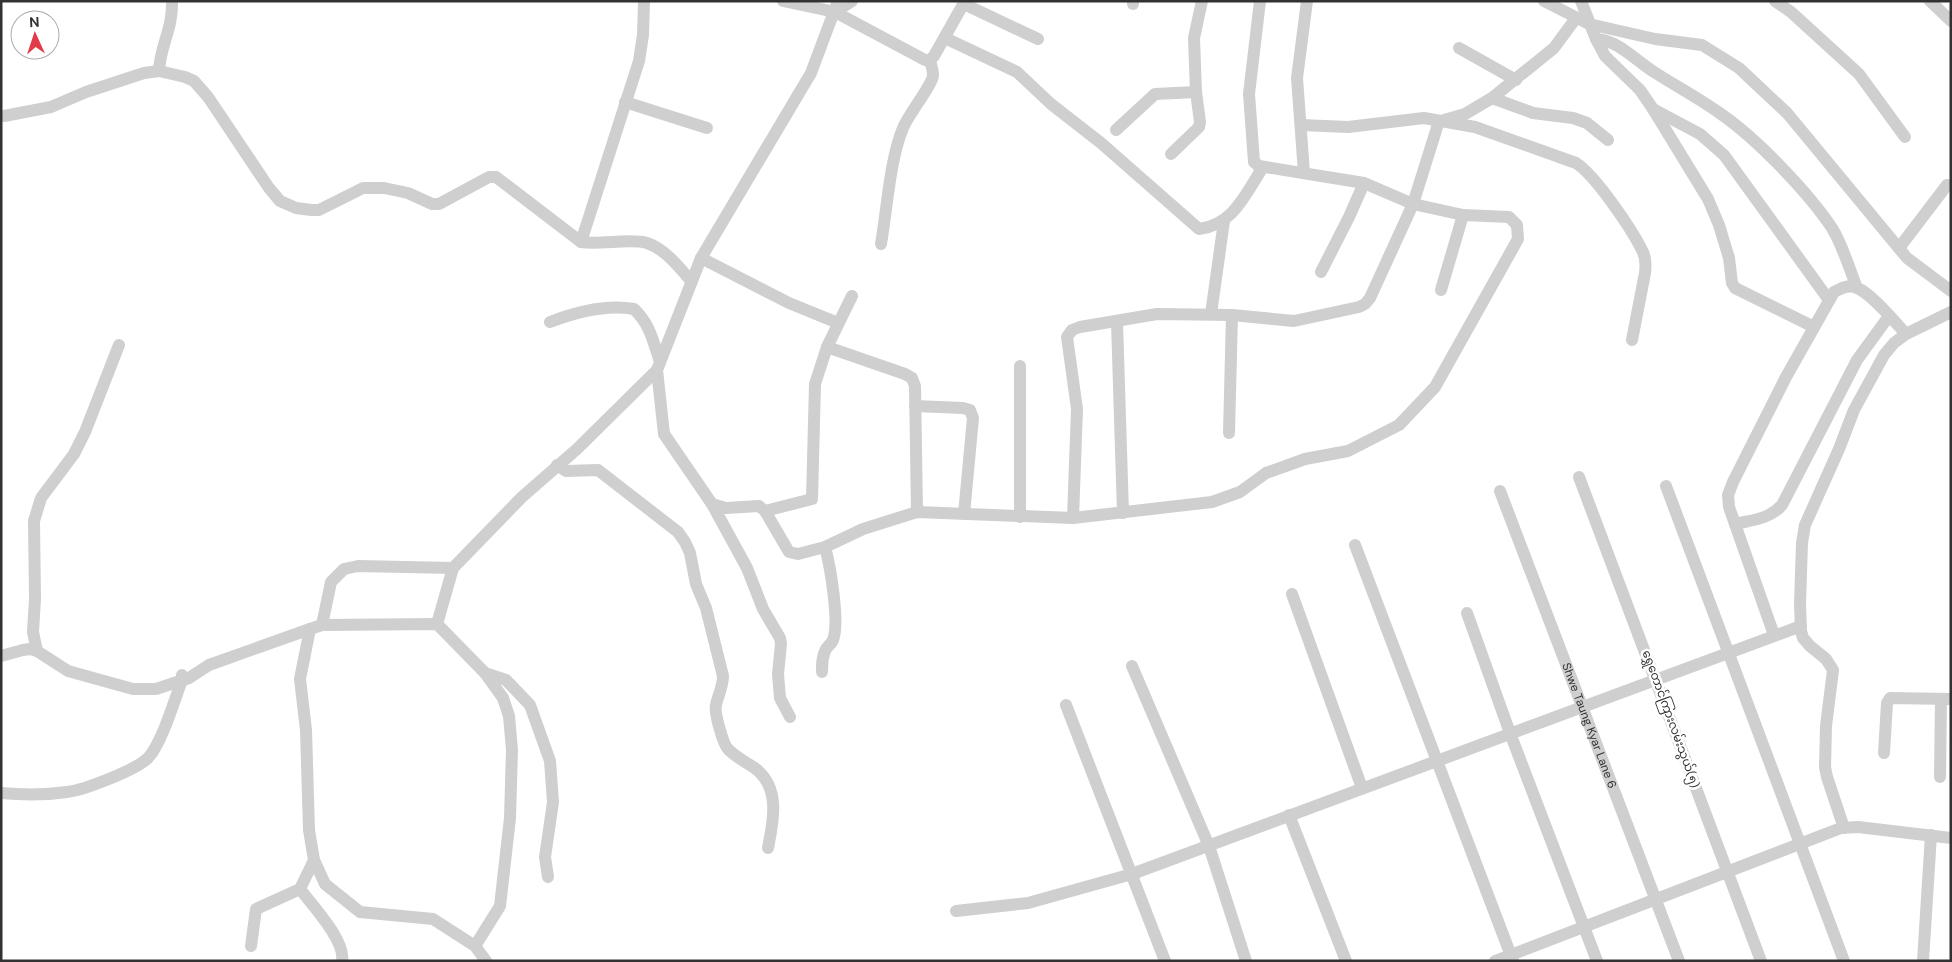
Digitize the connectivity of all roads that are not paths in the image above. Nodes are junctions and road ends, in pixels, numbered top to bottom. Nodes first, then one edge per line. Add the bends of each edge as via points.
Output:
1 (172, 1) edge
2 (644, 1) edge
3 (783, 1) edge
4 (852, 1) edge
5 (1202, 1) edge
6 (1260, 1) edge
7 (1544, 1) edge
8 (1775, 1) edge
9 (1930, 1) edge
10 (1305, 2) edge
11 (965, 3) edge
12 (1584, 3) edge
13 (837, 7) edge
14 (1576, 18) junction
15 (1951, 21) edge
16 (1589, 24) junction
17 (945, 38) junction
18 (1038, 39) dead end
19 (1596, 39) junction
20 (1459, 48) dead end
21 (930, 60) junction
22 (159, 71) junction
23 (1516, 80) junction
24 (1196, 92) junction
25 (1492, 98) junction
26 (625, 102) junction
27 (1653, 109) junction
28 (4, 116) dead end
29 (1439, 121) junction
30 (1300, 125) junction
31 (707, 128) dead end
32 (1116, 130) dead end
33 (1904, 137) dead end
34 (1608, 140) dead end
35 (1171, 154) dead end
36 (1259, 166) junction
37 (1304, 173) junction
38 (1364, 183) junction
39 (1947, 185) dead end
40 (1413, 204) junction
41 (1463, 215) junction
42 (1224, 221) junction
43 (581, 242) junction
44 (882, 244) dead end
45 (1898, 248) junction
46 (700, 258) junction
47 (1321, 272) dead end
48 (691, 281) junction
49 (1857, 288) junction
50 (1441, 290) dead end
51 (1951, 291) edge
52 (852, 296) dead end
53 (1829, 300) junction
54 (1951, 312) edge
55 (1211, 314) junction
56 (1232, 315) junction
57 (1889, 316) junction
58 (550, 322) dead end
59 (1117, 322) junction
60 (838, 323) junction
61 (1814, 326) junction
62 (1906, 334) junction
63 (1632, 340) dead end
64 (119, 345) dead end
65 (827, 347) junction
66 (658, 366) junction
67 (1020, 366) dead end
68 (915, 406) junction
69 (1229, 433) dead end
70 (558, 465) junction
71 (1579, 477) dead end
72 (1666, 486) dead end
73 (1500, 491) dead end
74 (712, 504) junction
75 (766, 511) junction
76 (917, 512) junction
77 (1123, 513) junction
78 (964, 514) junction
79 (1020, 517) junction
80 (1073, 518) junction
81 (1735, 524) junction
82 (1355, 545) dead end
83 (824, 547) junction
84 (453, 568) junction
85 (1292, 594) dead end
86 (1467, 613) dead end
87 (436, 624) junction
88 (322, 625) junction
89 (1801, 626) junction
90 (310, 629) junction
91 (1774, 636) junction
92 (37, 651) junction
93 (1729, 652) junction
94 (1, 656) edge
95 (1132, 666) dead end
96 (822, 672) dead end
97 (486, 673) junction
98 (182, 676) junction
99 (1656, 679) junction
100 (1946, 699) edge
101 (1066, 705) dead end
102 (1582, 706) junction
103 (790, 717) dead end
104 (1510, 733) junction
105 (1884, 753) dead end
106 (1436, 761) junction
107 (1940, 777) dead end
108 (1362, 788) junction
109 (1, 793) edge
110 (1289, 815) junction
111 (1844, 828) junction
112 (1931, 835) junction
113 (1951, 838) edge
114 (1799, 844) junction
115 (1209, 846) junction
116 (768, 848) dead end
117 (314, 860) junction
118 (1727, 872) junction
119 (1132, 874) junction
120 (548, 877) dead end
121 (300, 889) junction
122 (1656, 899) junction
123 (956, 912) dead end
124 (1584, 927) junction
125 (250, 946) dead end
126 (475, 946) junction
127 (1512, 958) edge
128 (342, 961) edge
129 (486, 961) edge
130 (1165, 961) edge
131 (1246, 961) edge
132 (1346, 961) edge
133 (1495, 961) edge
134 (1597, 961) edge
135 (1679, 961) edge
136 (1761, 961) edge
137 (1844, 961) edge
138 (1922, 961) edge

1 - 22 street via 170,30
2 - 26 street via 639,61
3 - 13 street
4 - 13 street
5 - 24 street via 1194,38
6 - 36 street via 1249,94 1254,162
7 - 14 street
8 - 33 street via 1859,74
9 - 15 street
10 - 30 street via 1297,78
11 - 17 street
11 - 18 street
12 - 16 street
13 - 21 street
13 - 46 street via 811,72
14 - 16 street
14 - 23 street via 1554,48
16 - 19 street
16 - 45 street via 1655,39 1702,45 1739,68 1787,113
17 - 21 street
17 - 42 street via 1017,72 1199,229
19 - 27 street via 1605,56 1640,90
19 - 49 street via 1606,39 1621,48 1723,115 1757,144 1803,192 1832,229
20 - 23 street
21 - 44 street via 931,84 903,126 896,148
22 - 28 street via 95,89 51,107
22 - 43 street via 194,81 269,188 280,201 296,208 319,210 364,188 408,193 439,204 489,177 496,177
23 - 25 street
24 - 32 street via 1155,94
24 - 35 street via 1198,127
25 - 29 street via 1465,114
25 - 34 street via 1533,113 1587,123
26 - 31 street
26 - 43 street
27 - 53 street via 1700,134 1724,155
27 - 61 street via 1708,199 1720,225 1735,288
29 - 30 street via 1424,118 1348,127
29 - 40 street
29 - 63 street via 1475,127 1583,167 1612,203 1643,251 1645,273
30 - 37 street
36 - 37 street
36 - 42 street via 1260,172
37 - 38 street
38 - 40 street
38 - 47 street
39 - 45 street
40 - 41 street
40 - 56 street via 1365,304 1294,320
41 - 50 street
41 - 77 street via 1509,217 1517,225 1518,239 1435,387 1399,425 1348,452 1305,459 1266,473 1240,492 1212,502
42 - 55 street
43 - 48 street via 646,243 674,261
45 - 51 street
46 - 48 street
46 - 60 street via 789,303
48 - 66 street
49 - 53 street via 1841,288
49 - 57 street
52 - 60 street
53 - 61 street
54 - 62 street
55 - 56 street
55 - 59 street via 1157,314
56 - 69 street
57 - 62 street
57 - 81 street via 1857,360 1782,505 1768,516
58 - 66 street via 579,312 634,309 651,332
59 - 77 street
59 - 80 street via 1080,327 1067,336 1077,409
60 - 65 street
61 - 81 street via 1733,482 1728,496
62 - 89 street via 1884,355 1870,378 1805,524
64 - 92 street via 85,432 74,454 41,498 34,521 33,632
65 - 68 street via 912,378
65 - 75 street via 815,384 812,498
66 - 70 street
66 - 74 street via 664,434
67 - 79 street
68 - 76 street
68 - 78 street via 970,410 973,418
70 - 84 street
70 - 116 street via 566,471 598,470 678,532 686,542 723,676 715,708 727,749 758,771 773,798 775,812
71 - 99 street, ရွှေတောင်ကြားလမ်းသွယ်(၅)
72 - 93 street
73 - 102 street, Shwe Taung Kyar Lane 6
74 - 75 street via 726,508 759,506
74 - 103 street via 748,568 762,609 780,638 780,698
75 - 83 street via 789,552 798,554
76 - 78 street
76 - 83 street via 863,529
77 - 80 street
78 - 79 street
79 - 80 street
81 - 91 street
82 - 106 street
83 - 96 street via 829,563 835,621 833,640 822,658
84 - 87 street
84 - 88 street via 358,566 344,569 332,582
85 - 108 street
86 - 104 street
87 - 88 street
87 - 97 street
88 - 90 street
89 - 91 street
89 - 111 street via 1803,638 1826,659 1832,670 1825,767
90 - 98 street via 208,665 189,678
90 - 117 street via 300,679 306,730 309,830
91 - 93 street
92 - 94 street via 23,650
92 - 98 street via 68,671 133,688 156,689
93 - 99 street
93 - 114 street
95 - 115 street
97 - 120 street via 506,680 530,705 550,761 553,802 545,857
97 - 126 street via 503,698 509,716 512,750 510,818 500,906
98 - 109 street via 160,736 148,758 120,774 68,792
99 - 102 street
99 - 118 street, ရွှေတောင်ကြားလမ်းသွယ်(၅)
100 - 105 street via 1890,698
100 - 107 street
101 - 119 street
102 - 104 street
102 - 122 street, Shwe Taung Kyar Lane 6
104 - 106 street
104 - 124 street
106 - 108 street
106 - 127 street
108 - 110 street
110 - 115 street
110 - 132 street
111 - 112 street
111 - 114 street
112 - 113 street
112 - 138 street
114 - 118 street
114 - 137 street
115 - 119 street
115 - 131 street
117 - 121 street
117 - 126 street via 325,884 360,912 433,918
118 - 122 street
118 - 136 street, ရွှေတောင်ကြားလမ်းသွယ်(၅)
119 - 123 street via 1028,903
119 - 130 street
121 - 125 street via 256,909
121 - 128 street via 338,940
122 - 124 street
122 - 135 street, Shwe Taung Kyar Lane 6
124 - 127 street
124 - 134 street
126 - 129 street
127 - 133 street

